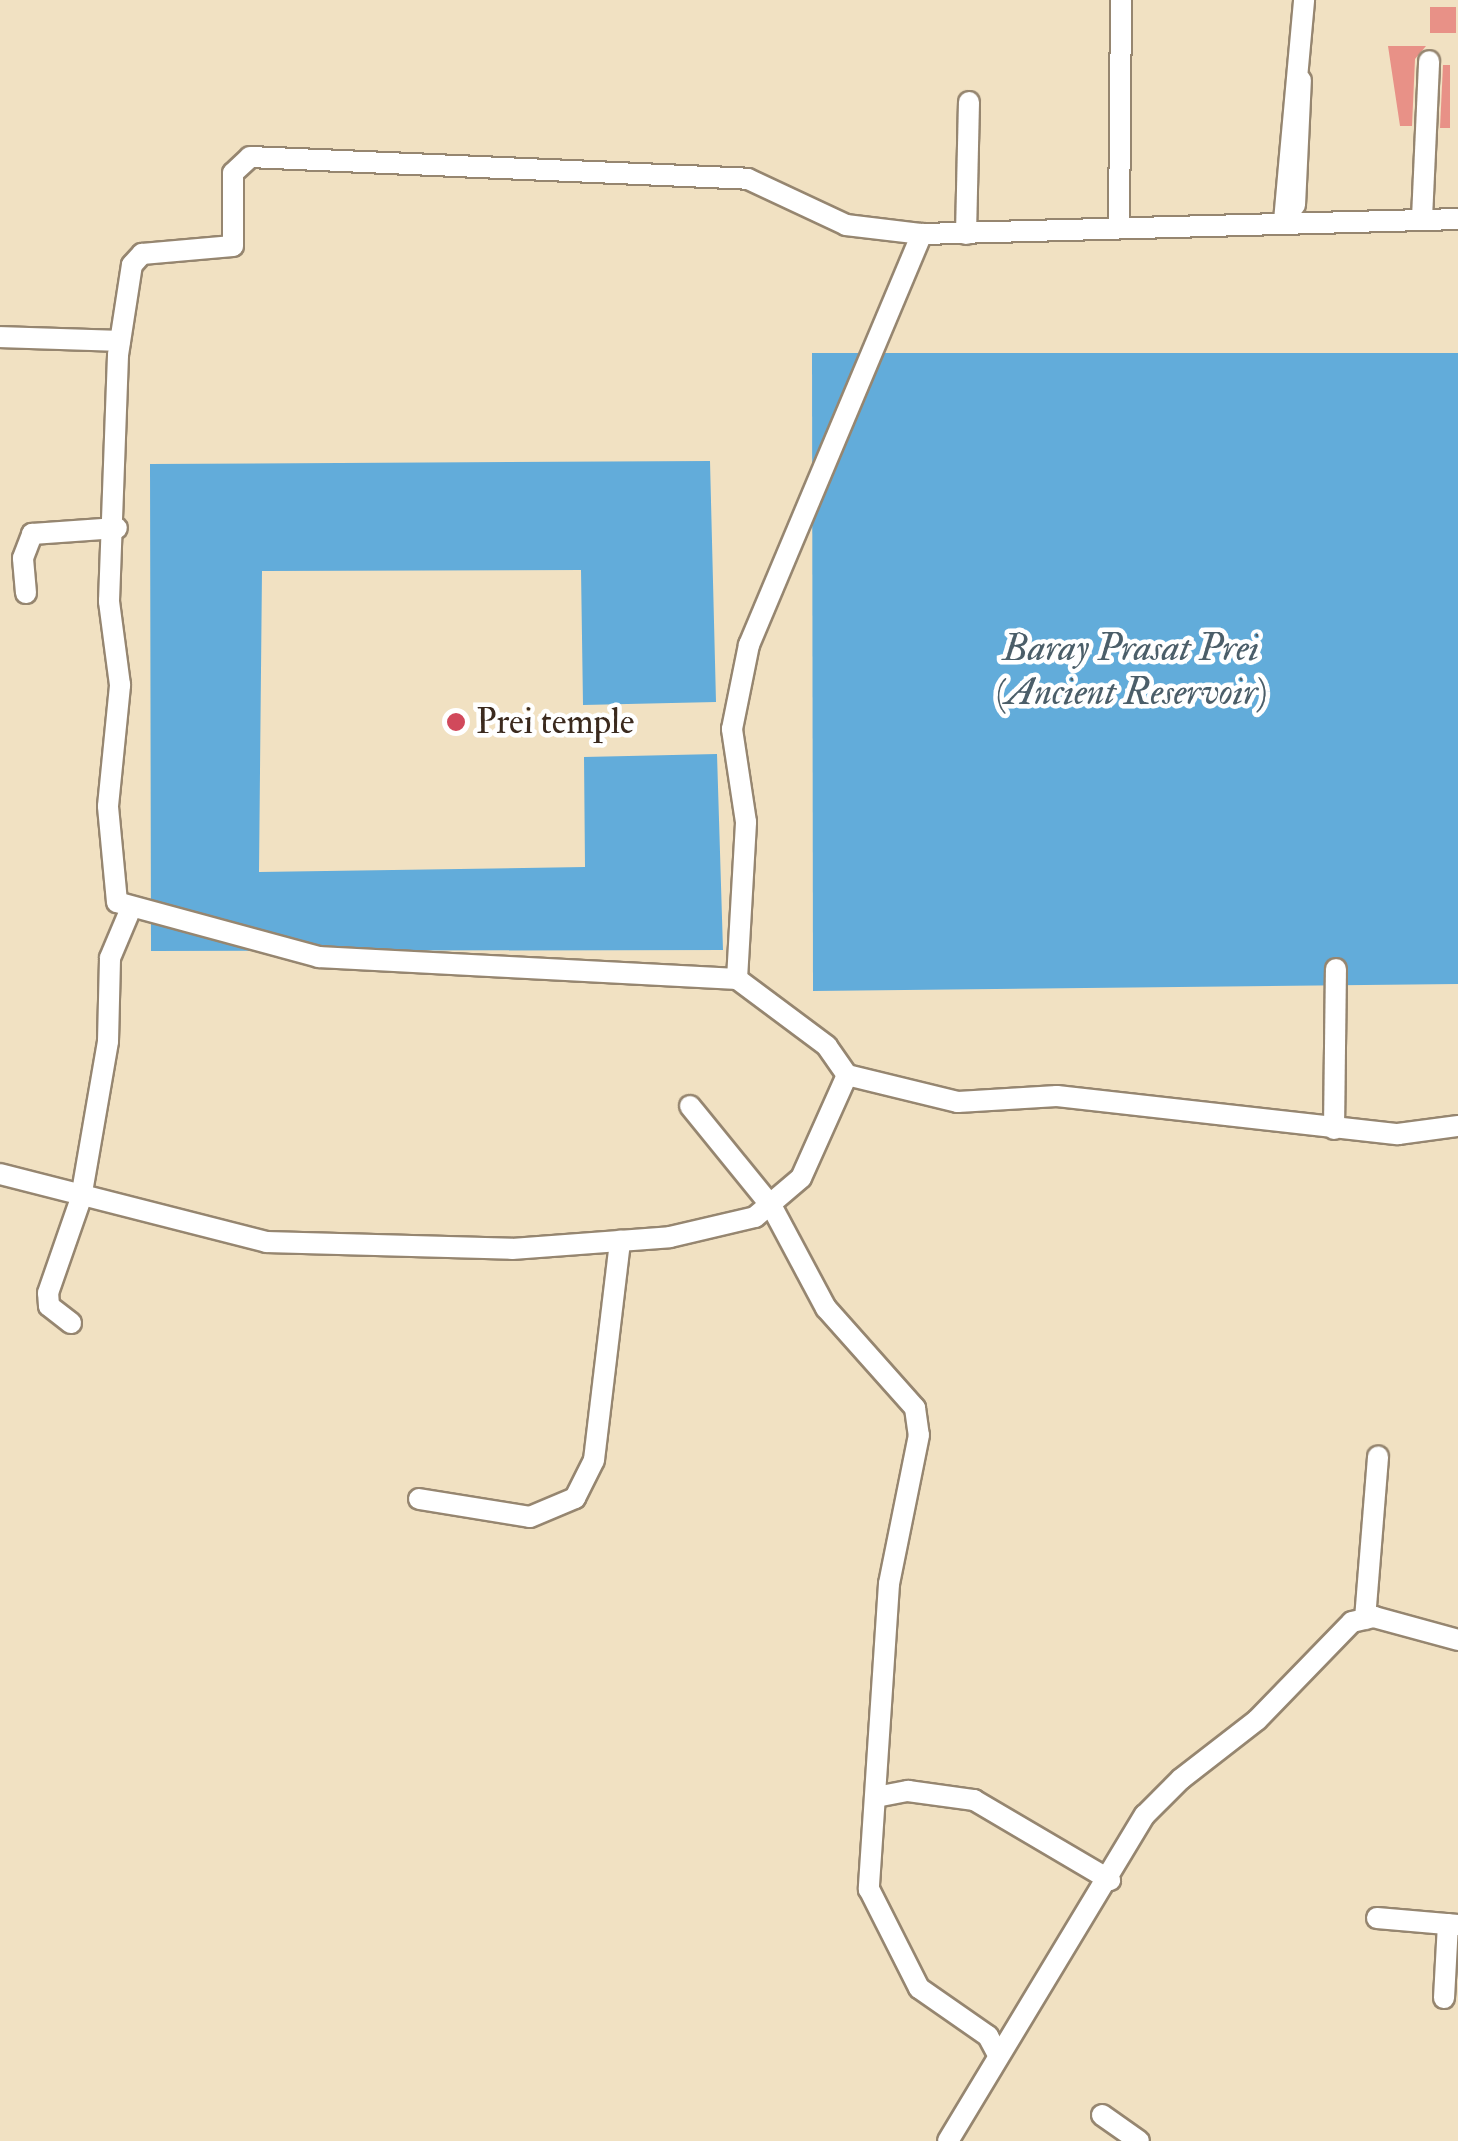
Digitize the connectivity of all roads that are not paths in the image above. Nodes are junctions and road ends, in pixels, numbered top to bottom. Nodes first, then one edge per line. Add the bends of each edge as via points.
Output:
1 (1120, 0) edge
2 (1304, 0) edge
3 (1429, 61) dead end
4 (969, 102) dead end
5 (1422, 218) junction
6 (1458, 219) edge
7 (1289, 221) junction
8 (1119, 228) junction
9 (922, 234) junction
10 (966, 234) junction
11 (0, 337) edge
12 (120, 341) junction
13 (118, 528) junction
14 (26, 593) dead end
15 (131, 908) junction
16 (1336, 970) dead end
17 (737, 979) junction
18 (847, 1075) junction
19 (690, 1106) dead end
20 (1458, 1126) edge
21 (1334, 1130) junction
22 (0, 1174) edge
23 (81, 1198) junction
24 (772, 1207) junction
25 (620, 1241) junction
26 (71, 1323) dead end
27 (1378, 1457) dead end
28 (419, 1498) dead end
29 (1365, 1619) junction
30 (1458, 1640) edge
31 (876, 1797) junction
32 (1110, 1880) junction
33 (1377, 1918) dead end
34 (1453, 1925) edge
35 (1444, 1998) dead end
36 (998, 2055) junction
37 (1102, 2115) dead end
38 (948, 2141) edge
39 (1139, 2141) edge

1 - 8 street
2 - 7 street via 1300,73 1286,116
3 - 5 street
4 - 10 street
5 - 6 street
5 - 7 street
7 - 8 street
8 - 10 street
9 - 10 street
9 - 12 street via 846,225 748,179 250,157 233,173 238,241 214,252 142,254 130,272
9 - 17 street via 748,644 732,729 746,822
11 - 12 street
12 - 13 street
13 - 14 street via 32,534 22,558
13 - 15 street via 110,881
15 - 17 street via 319,957
15 - 23 street via 110,958 108,1041
16 - 21 street
17 - 18 street via 827,1046
18 - 21 street via 958,1102 1057,1096
18 - 24 street via 801,1178
19 - 24 street
20 - 21 street
22 - 23 street
23 - 25 street via 312,1246
23 - 26 street via 47,1298
24 - 25 street via 670,1237
24 - 31 street via 826,1308 918,1419 889,1584
25 - 28 street via 594,1460 575,1498 530,1517
27 - 29 street
29 - 30 street
29 - 32 street via 1145,1815
31 - 32 street via 908,1791 974,1800
31 - 36 street via 874,1906 918,1988 988,2036
32 - 36 street
33 - 34 street
34 - 35 street
36 - 38 street
37 - 39 street

